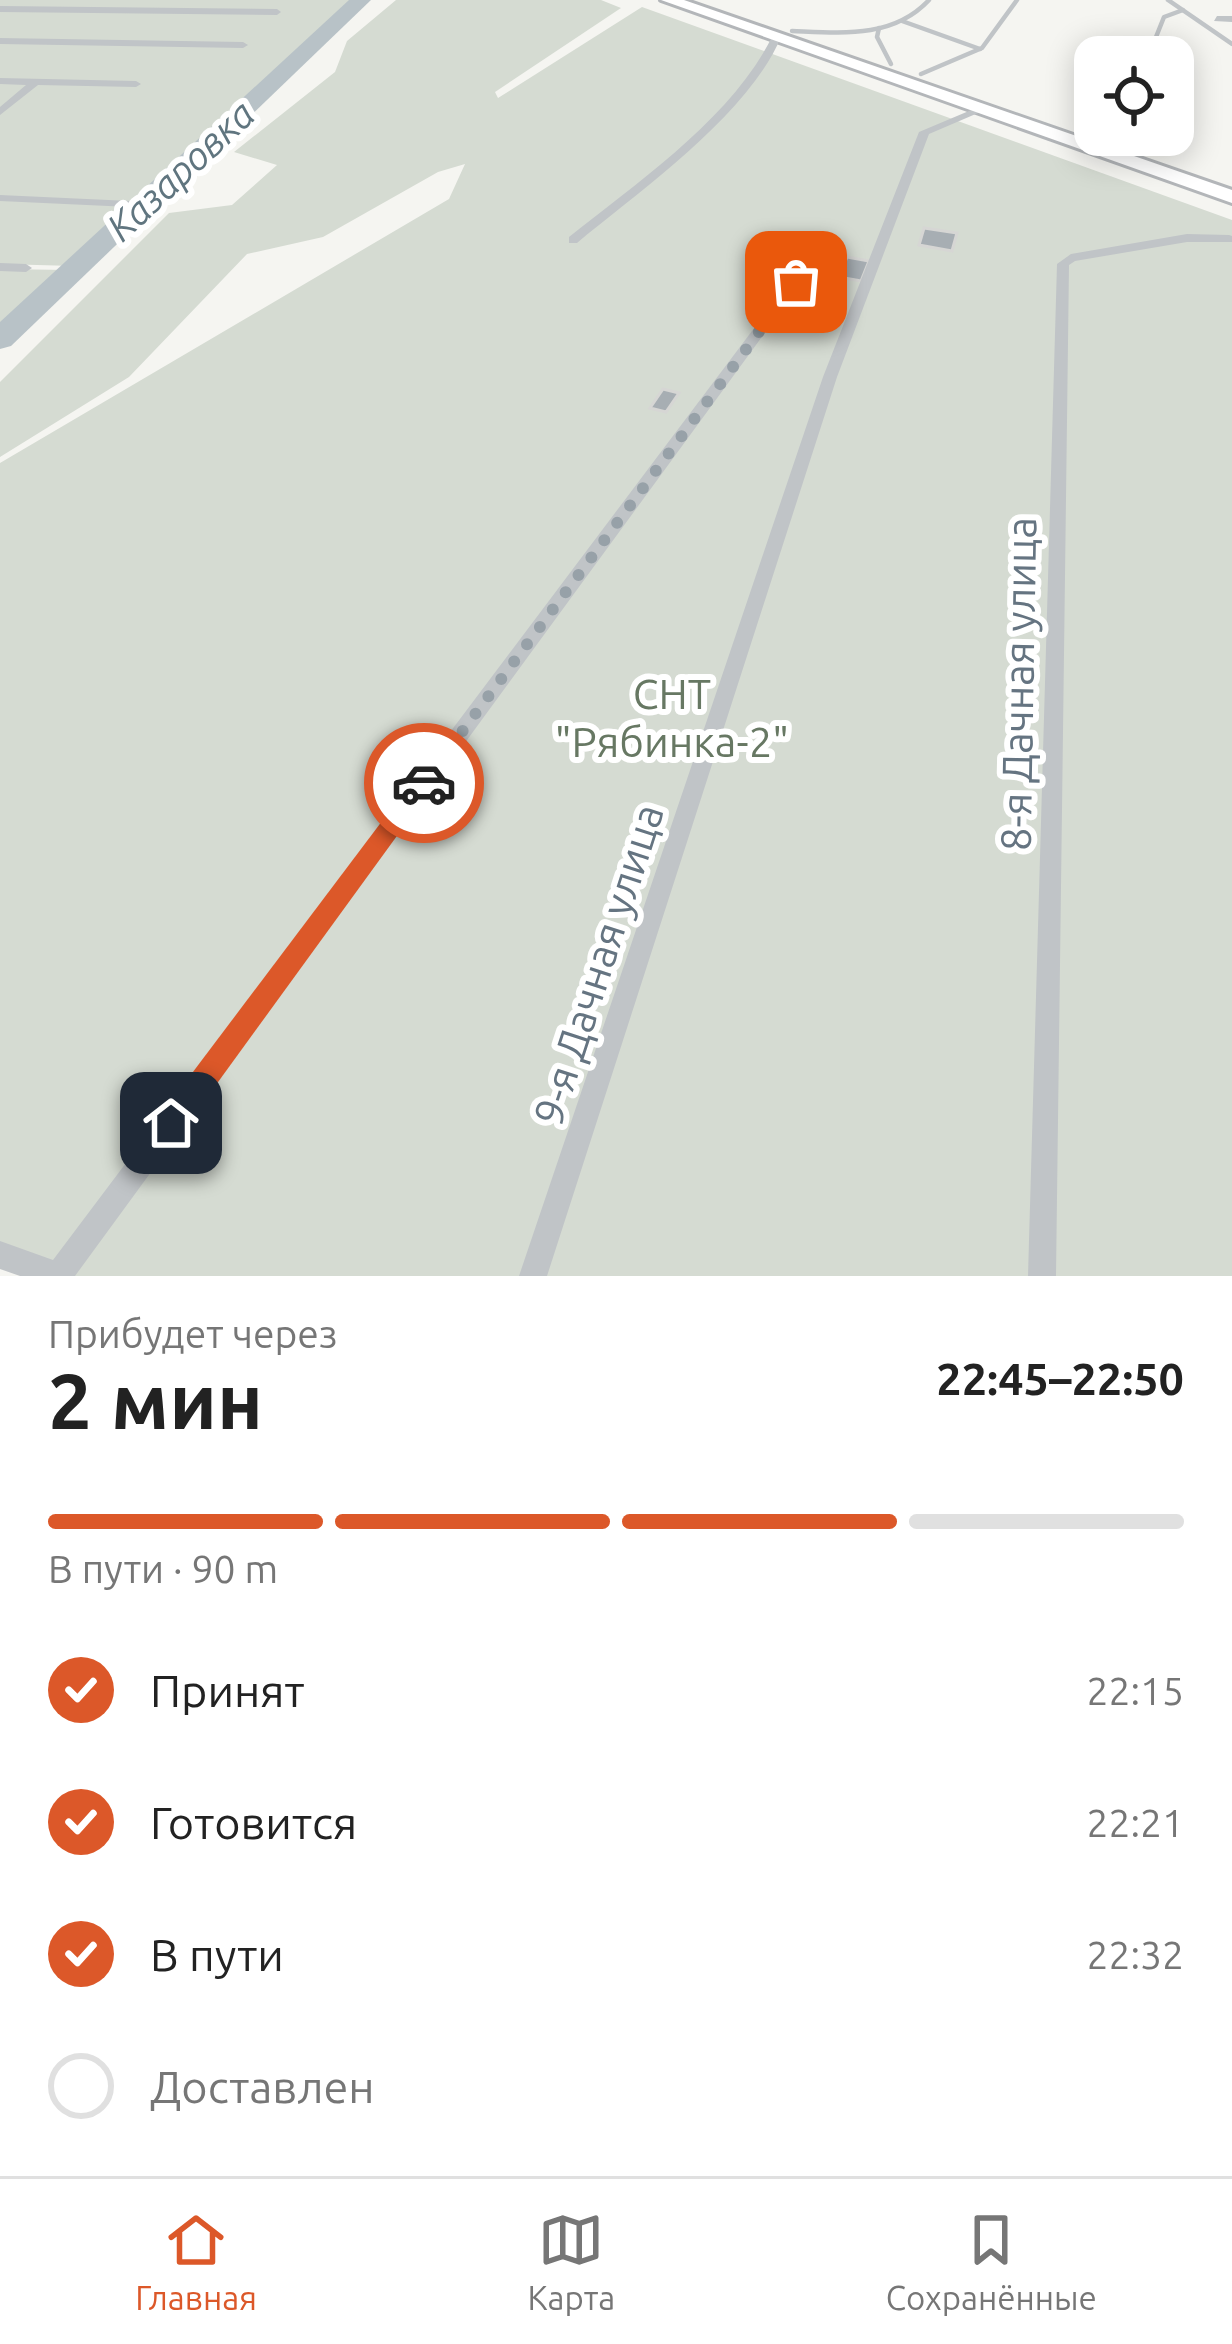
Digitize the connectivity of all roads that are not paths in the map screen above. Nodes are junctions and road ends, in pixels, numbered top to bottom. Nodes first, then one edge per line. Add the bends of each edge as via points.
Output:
1 (669, 0) edge
2 (701, 0) edge
3 (929, 0) edge
4 (1017, 0) edge
5 (1168, 0) edge
6 (0, 9) edge
7 (1183, 10) junction
8 (278, 12) dead end
9 (1232, 19) edge
10 (1217, 20) dead end
11 (902, 21) junction
12 (879, 28) junction
13 (784, 34) junction
14 (1156, 36) edge
15 (0, 41) edge
16 (1232, 44) edge
17 (243, 45) dead end
18 (980, 49) junction
19 (891, 64) junction
20 (921, 74) junction
21 (0, 81) edge
22 (35, 82) junction
23 (136, 84) dead end
24 (980, 110) junction
25 (0, 112) edge
26 (1074, 126) edge
27 (1164, 156) edge
28 (1232, 179) edge
29 (1232, 197) edge
30 (0, 198) edge
31 (130, 204) dead end
32 (1231, 239) edge
33 (573, 240) dead end
34 (0, 267) edge
35 (26, 268) dead end
36 (796, 282) dead end
37 (0, 1256) edge
38 (58, 1276) edge
39 (532, 1276) edge
40 (1042, 1276) edge

1 - 13 highway
2 - 13 highway
3 - 11 lane
4 - 18 lane
5 - 7 lane
6 - 8 street
7 - 14 lane via 1164,17
7 - 16 lane
9 - 10 street
11 - 12 lane
11 - 18 lane
12 - 13 lane
12 - 19 lane
13 - 19 highway
13 - 24 highway
13 - 33 street via 700,132
15 - 17 street
18 - 20 lane
19 - 20 highway
20 - 26 highway
21 - 22 street
22 - 23 street
22 - 25 street
24 - 29 highway
24 - 39 street, 9-я Дачная улица via 924,132 830,377
27 - 28 highway
30 - 31 street
32 - 40 street, 8-я Дачная улица via 1187,238 1063,265
34 - 35 street
36 - 38 street
37 - 38 street

